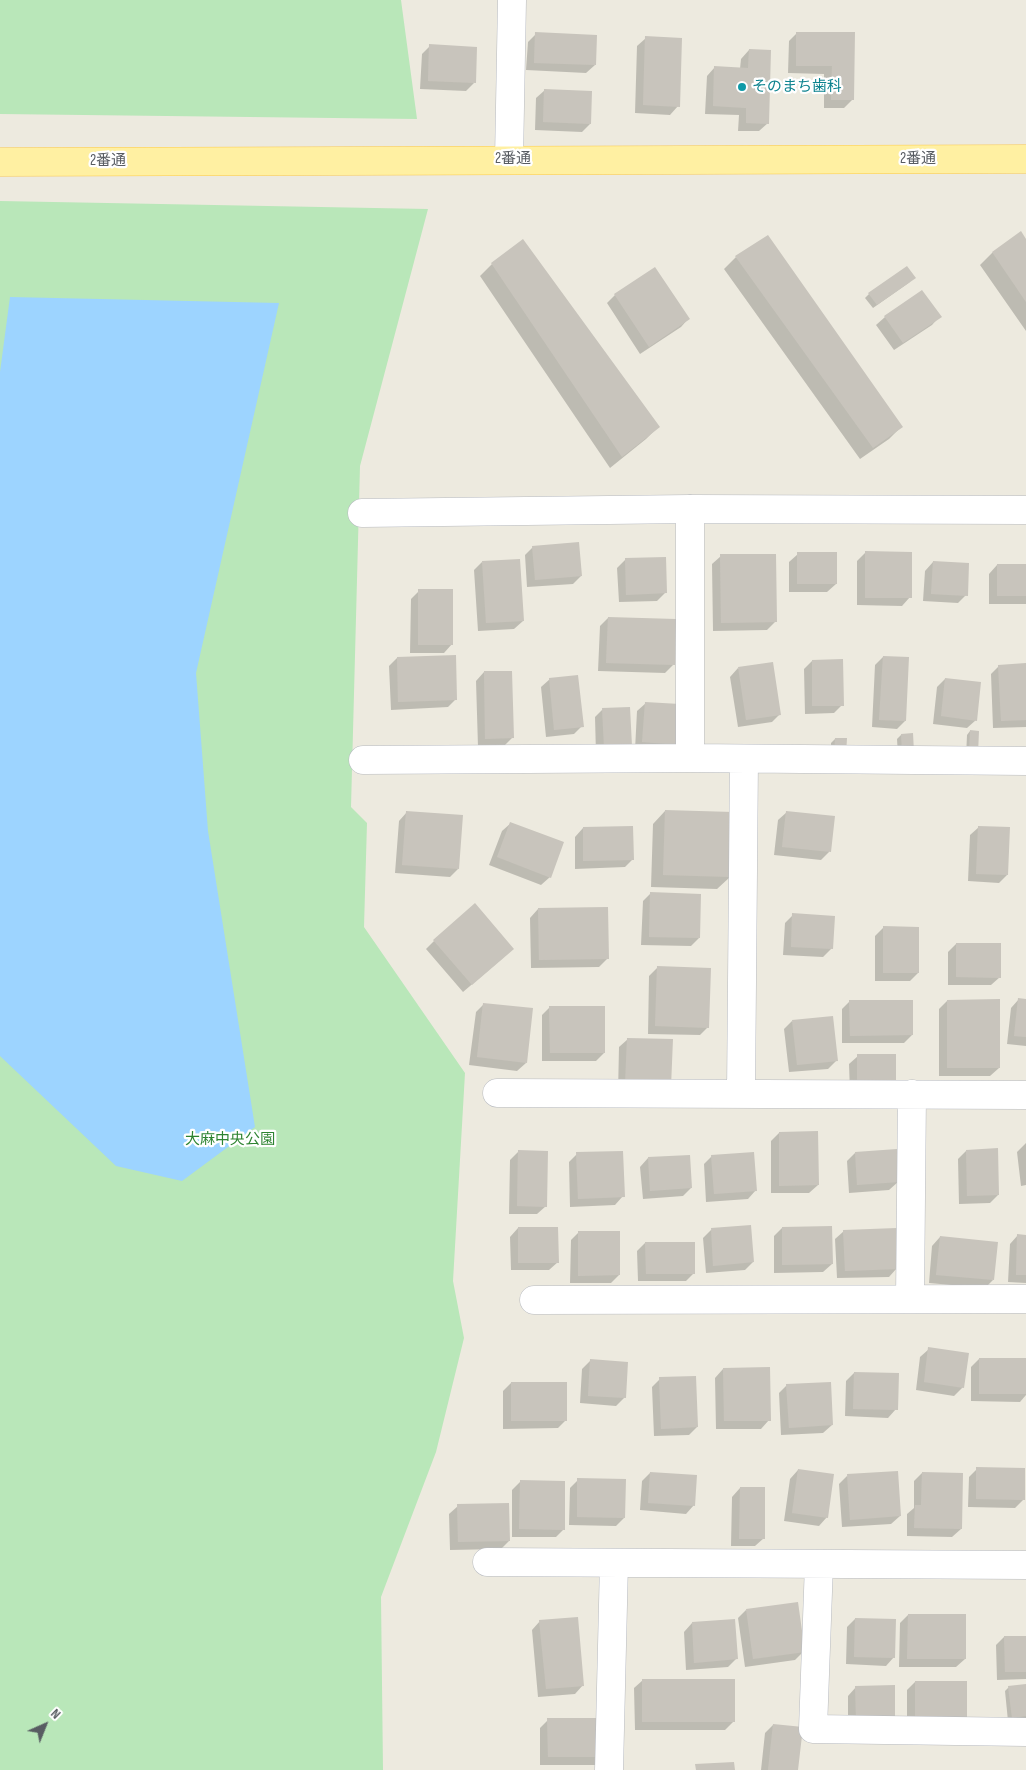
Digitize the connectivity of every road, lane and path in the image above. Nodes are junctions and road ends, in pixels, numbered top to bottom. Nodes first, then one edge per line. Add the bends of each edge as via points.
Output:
1 (512, 0) edge
2 (509, 159) junction
3 (1026, 159) edge
4 (0, 162) edge
5 (690, 509) junction
6 (1026, 510) edge
7 (362, 513) dead end
8 (690, 758) junction
9 (744, 759) junction
10 (363, 760) dead end
11 (1026, 761) edge
12 (497, 1092) dead end
13 (741, 1093) junction
14 (912, 1094) junction
15 (1026, 1095) edge
16 (910, 1299) junction
17 (1026, 1299) edge
18 (534, 1300) dead end
19 (487, 1562) dead end
20 (614, 1563) junction
21 (819, 1564) junction
22 (1026, 1565) edge
23 (1026, 1732) edge
24 (609, 1770) edge

1 - 2 street
2 - 3 main road, 2番通
2 - 4 main road, 2番通
5 - 6 street
5 - 7 street
5 - 8 street
8 - 9 street
8 - 10 street
9 - 11 street
9 - 13 street
12 - 13 street
13 - 14 street
14 - 15 street
14 - 16 street
16 - 17 street
16 - 18 street
19 - 20 street
20 - 21 street
20 - 24 street
21 - 22 street
21 - 23 street via 813,1729

